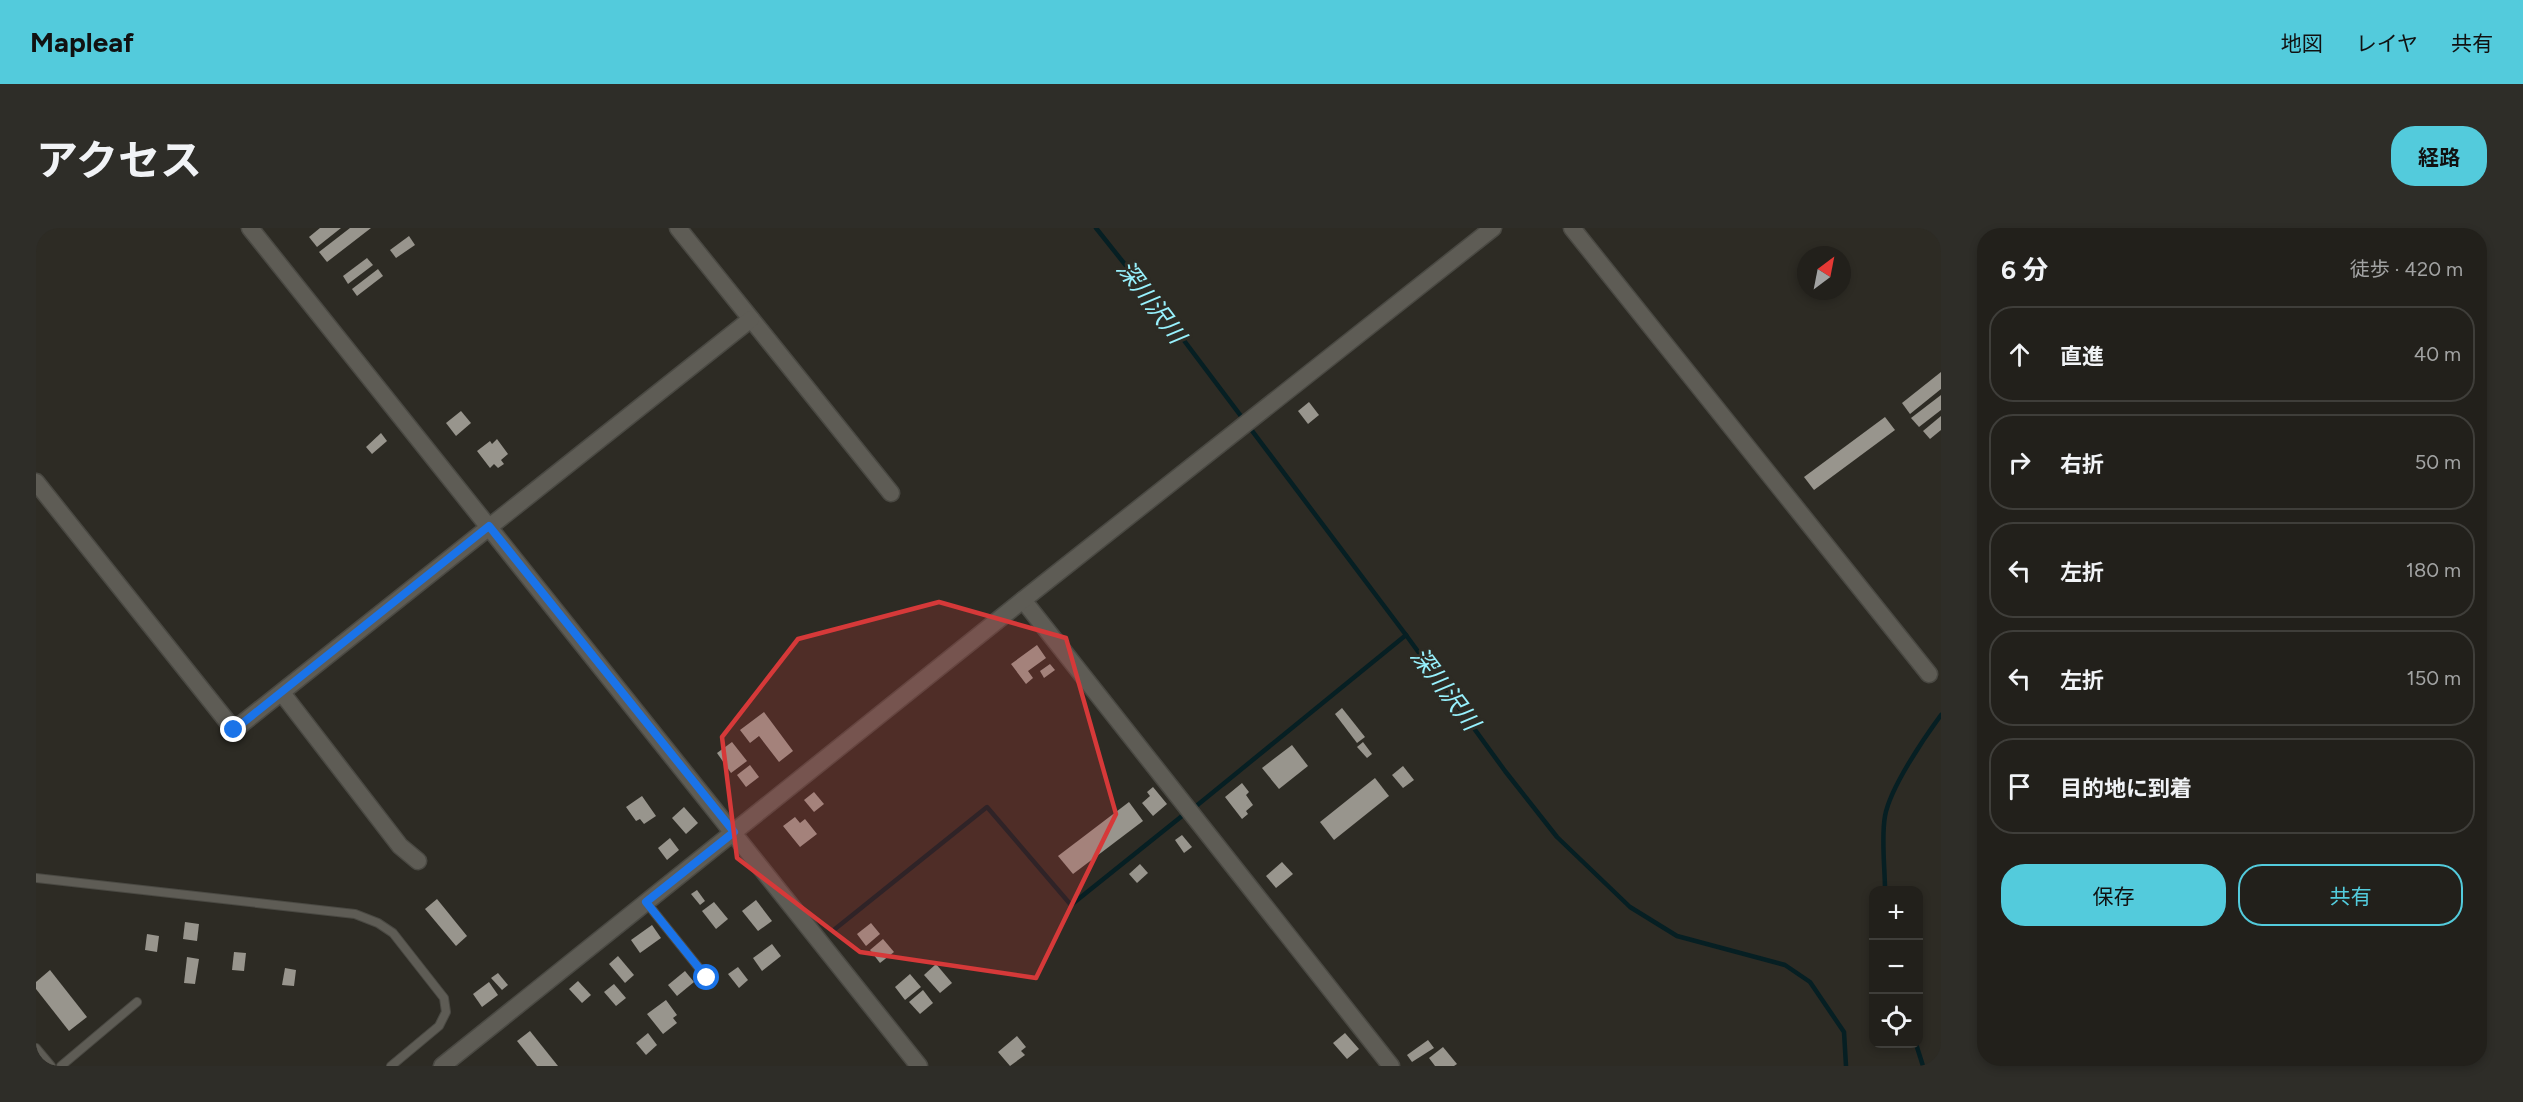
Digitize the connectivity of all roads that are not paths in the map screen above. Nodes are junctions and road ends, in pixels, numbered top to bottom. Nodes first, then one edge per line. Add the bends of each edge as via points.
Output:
1 (250, 228) edge
2 (678, 228) edge
3 (1493, 228) edge
4 (1572, 228) edge
5 (751, 319) junction
6 (36, 482) edge
7 (891, 493) dead end
8 (489, 526) junction
9 (1023, 600) junction
10 (1929, 674) dead end
11 (282, 693) junction
12 (734, 832) junction
13 (418, 861) dead end
14 (36, 878) edge
15 (646, 902) junction
16 (707, 978) dead end
17 (137, 1002) dead end
18 (36, 1048) edge
19 (51, 1066) edge
20 (61, 1066) edge
21 (391, 1066) edge
22 (442, 1066) edge
23 (920, 1066) edge
24 (1391, 1066) edge

1 - 8 street
2 - 5 street
3 - 9 street
4 - 10 street
5 - 7 street
5 - 8 street
6 - 11 street via 234,730
8 - 11 street
8 - 12 street
9 - 12 street
9 - 24 street
11 - 13 street via 400,846
12 - 15 street
12 - 23 street
14 - 21 lane via 355,914 378,923 393,933 444,998 446,1012 439,1026
15 - 16 lane
15 - 22 street
17 - 20 lane
18 - 19 lane

